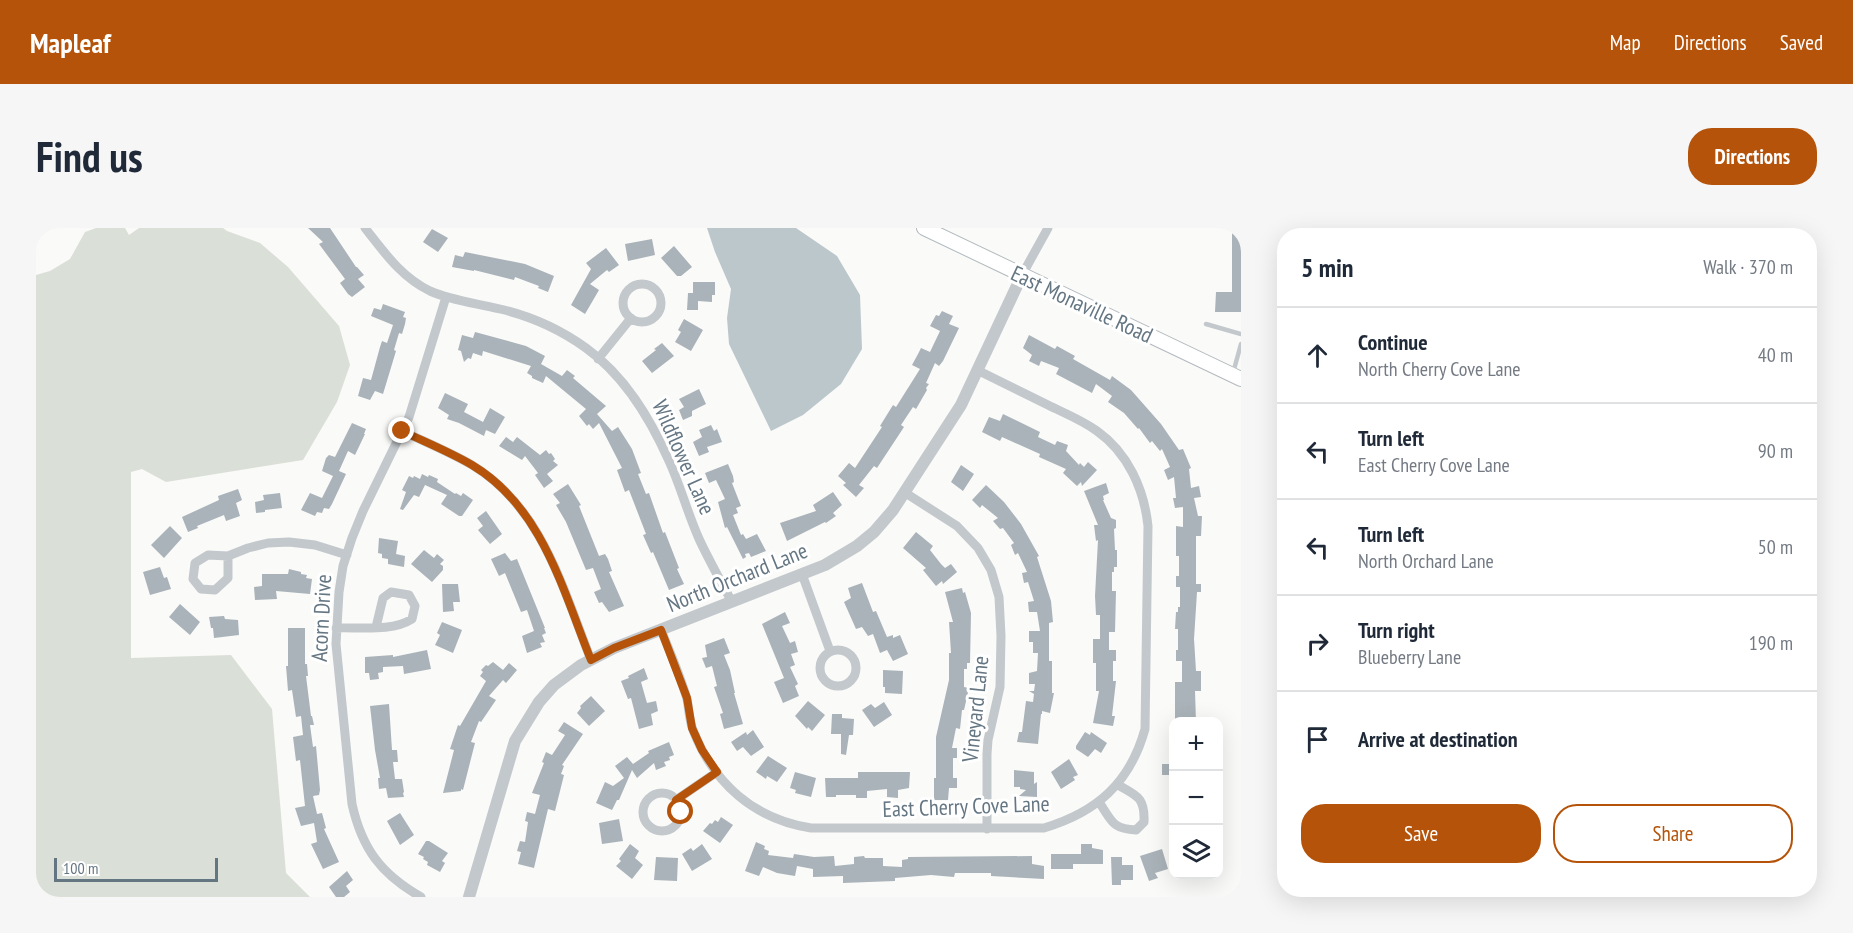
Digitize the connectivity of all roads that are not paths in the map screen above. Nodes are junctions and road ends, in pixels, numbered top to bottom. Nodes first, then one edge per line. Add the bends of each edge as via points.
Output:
1 (365, 228) edge
2 (924, 228) edge
3 (1048, 228) edge
4 (1022, 275) junction
5 (446, 297) junction
6 (631, 318) junction
7 (1206, 324) dead end
8 (1241, 334) edge
9 (1241, 344) edge
10 (598, 359) junction
11 (977, 370) junction
12 (1237, 377) edge
13 (402, 431) junction
14 (904, 492) junction
15 (347, 555) junction
16 (228, 556) junction
17 (802, 574) junction
18 (732, 602) junction
19 (376, 627) junction
20 (336, 628) junction
21 (661, 630) junction
22 (830, 651) junction
23 (591, 660) junction
24 (717, 772) junction
25 (1118, 785) junction
26 (676, 800) junction
27 (1099, 802) junction
28 (987, 829) junction
29 (421, 897) edge
30 (469, 897) edge

1 - 5 street, Wildflower Lane via 407,277
2 - 4 main road, East Monaville Road
3 - 4 street
4 - 11 street, North Orchard Lane
4 - 12 main road, East Monaville Road
5 - 10 street, Wildflower Lane via 530,318 567,336
5 - 13 street, Acorn Drive
6 - 6 street via 643,322 655,318 661,307 656,290 645,284 628,291 624,308
6 - 10 street
7 - 8 lane
9 - 12 lane
10 - 18 street, Wildflower Lane via 638,401 654,429 700,540
11 - 14 street, North Orchard Lane via 961,405
11 - 25 street, East Cherry Cove Lane via 1083,422 1107,439 1128,464 1145,504 1145,729 1135,757
13 - 15 street, Acorn Drive
13 - 23 street via 472,465 514,499 546,547
14 - 17 street, North Orchard Lane via 874,532 857,546
14 - 28 street, Vineyard Lane via 957,526 978,548 991,570 999,597 1000,687 988,740
15 - 16 street via 289,542 258,545
15 - 20 street, Acorn Drive
16 - 16 street via 208,555 195,563 193,579 201,589 215,590 228,578
17 - 18 street, North Orchard Lane
17 - 22 street
18 - 21 street, North Orchard Lane
19 - 19 street via 403,625 412,619 415,606 409,595 391,592 383,598
19 - 20 street
20 - 29 street, Acorn Drive via 338,676 357,824 368,849 387,874
21 - 23 street, North Orchard Lane
21 - 24 street, East Cherry Cove Lane via 687,698 692,728
22 - 22 street via 848,652 855,661 854,678 844,686 832,686 822,678 820,666
23 - 30 street, North Orchard Lane via 554,685 514,741
24 - 26 street
24 - 28 street, East Cherry Cove Lane via 743,801 792,825
25 - 27 street, East Cherry Cove Lane
25 - 27 street via 1140,798 1145,808 1144,822 1136,830 1117,826
26 - 26 street via 666,794 654,795 645,803 645,822 654,830 672,828 681,812
27 - 28 street, East Cherry Cove Lane via 1044,828

